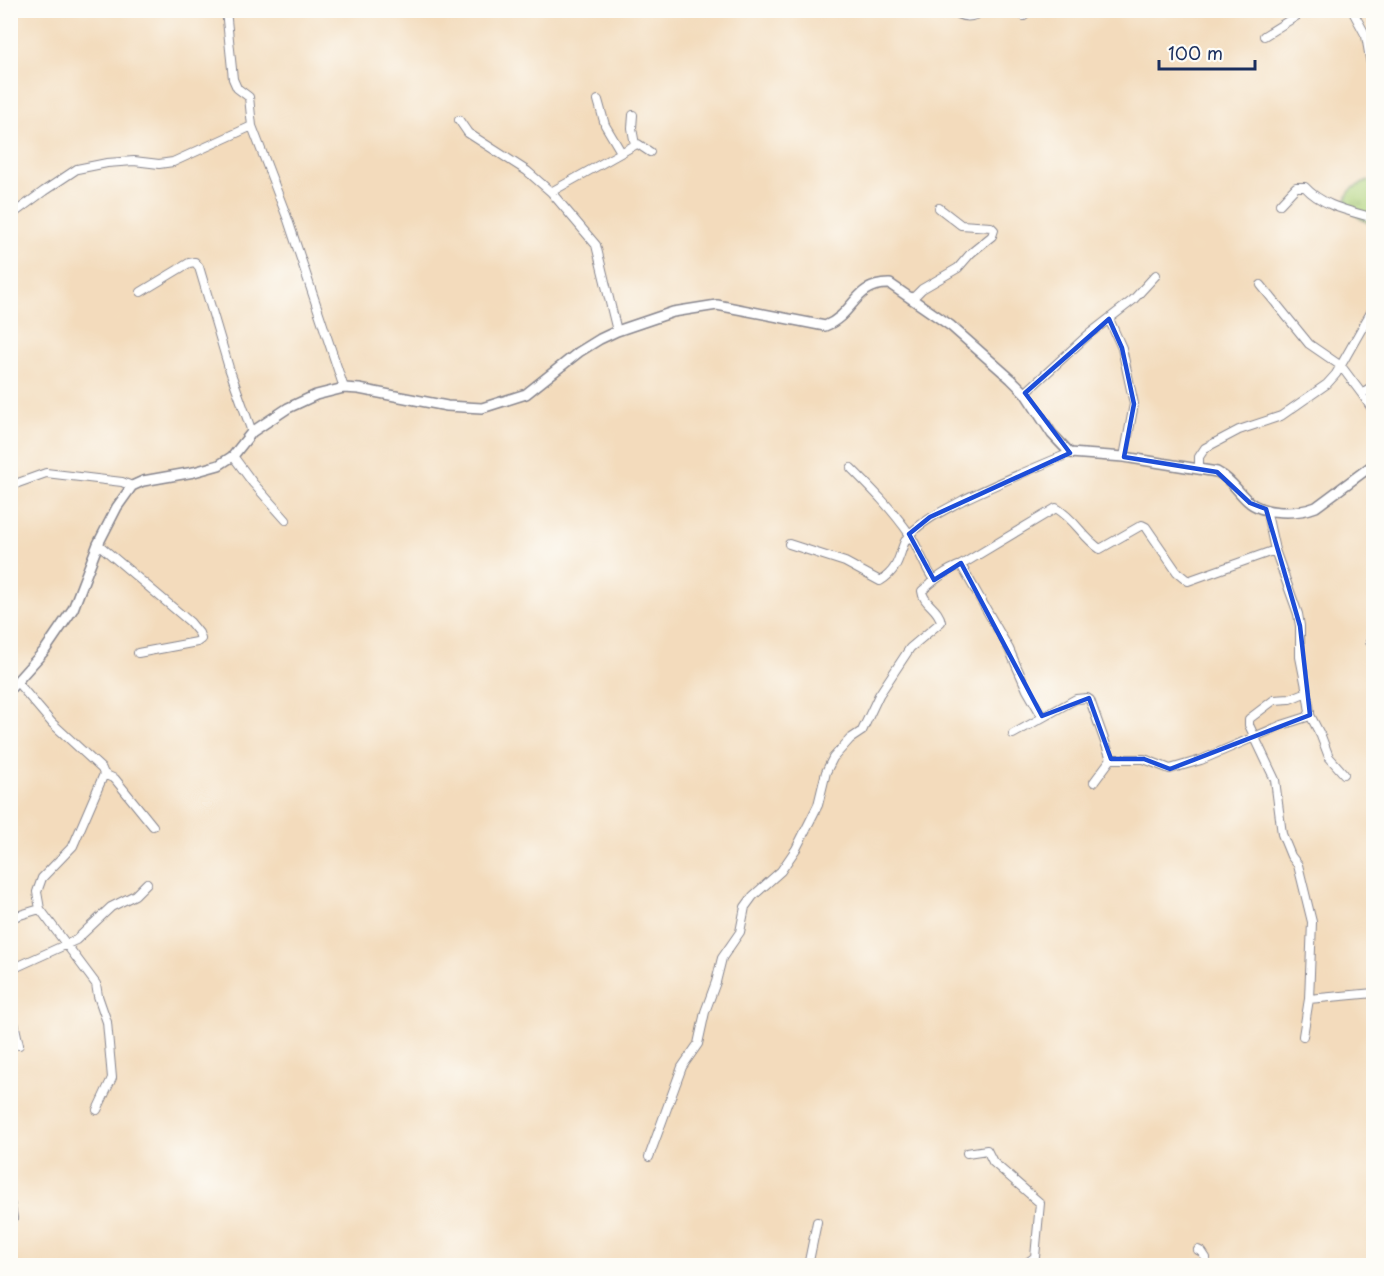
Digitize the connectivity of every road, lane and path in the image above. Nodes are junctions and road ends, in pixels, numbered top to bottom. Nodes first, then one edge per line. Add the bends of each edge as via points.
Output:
1 (226, 10) edge
2 (951, 10) edge
3 (983, 10) edge
4 (1306, 10) edge
5 (1352, 10) edge
6 (1370, 34) edge
7 (1264, 36) dead end
8 (1374, 81) edge
9 (598, 100) dead end
10 (633, 115) dead end
11 (459, 120) dead end
12 (252, 126) junction
13 (635, 145) junction
14 (621, 152) junction
15 (650, 152) dead end
16 (550, 192) junction
17 (1280, 204) dead end
18 (939, 208) dead end
19 (10, 216) edge
20 (1374, 218) edge
21 (1156, 275) dead end
22 (1261, 285) dead end
23 (141, 292) dead end
24 (912, 299) junction
25 (1374, 307) edge
26 (1109, 319) junction
27 (617, 331) junction
28 (1341, 366) junction
29 (1374, 386) edge
30 (344, 388) junction
31 (1025, 393) junction
32 (1362, 394) junction
33 (1374, 412) edge
34 (252, 432) junction
35 (1070, 453) junction
36 (233, 456) junction
37 (1125, 457) junction
38 (1374, 464) edge
39 (851, 468) dead end
40 (1198, 468) junction
41 (132, 486) junction
42 (10, 488) edge
43 (1266, 509) junction
44 (286, 520) dead end
45 (909, 534) junction
46 (98, 544) junction
47 (789, 544) dead end
48 (1275, 550) junction
49 (962, 565) junction
50 (934, 580) junction
51 (138, 653) dead end
52 (14, 685) edge
53 (1307, 692) junction
54 (1310, 715) junction
55 (1042, 716) junction
56 (1013, 734) dead end
57 (1255, 737) junction
58 (1111, 759) junction
59 (104, 774) junction
60 (1344, 774) dead end
61 (1094, 782) dead end
62 (153, 826) dead end
63 (147, 883) dead end
64 (40, 909) junction
65 (10, 918) edge
66 (67, 945) junction
67 (10, 969) edge
68 (1374, 993) edge
69 (1309, 999) junction
70 (10, 1005) edge
71 (1303, 1036) dead end
72 (19, 1045) dead end
73 (97, 1110) dead end
74 (966, 1153) dead end
75 (649, 1157) dead end
76 (10, 1202) edge
77 (10, 1219) edge
78 (817, 1222) dead end
79 (1198, 1250) dead end
80 (808, 1266) edge
81 (1023, 1266) edge
82 (1154, 1266) edge

1 - 12 street via 233,78 237,88 249,97
2 - 3 street via 959,16 978,15
4 - 7 street
5 - 6 street
6 - 8 street
9 - 14 street via 605,125
10 - 13 street
11 - 16 street via 468,133 527,171
12 - 19 street via 173,162 107,163 77,170
12 - 30 street
13 - 14 street
13 - 15 street
14 - 16 street
16 - 27 street via 596,245
17 - 20 street via 1296,187 1305,187 1330,205
18 - 24 street via 961,225 994,230 958,268
21 - 26 street
22 - 28 street via 1309,344
23 - 34 street via 189,263 200,267
24 - 27 main road via 890,284 879,284 861,294 837,321 825,326 717,305 673,312
24 - 31 main road via 951,326
25 - 28 street
26 - 31 street
26 - 37 street via 1122,348 1134,404
27 - 30 main road via 579,352 526,394 482,408 447,406
28 - 32 street
28 - 40 street via 1327,384 1281,416 1239,430 1205,448
29 - 32 street
30 - 34 main road via 288,408
31 - 35 main road
32 - 33 street
34 - 36 main road
35 - 37 main road
35 - 45 street via 930,517
36 - 41 main road via 219,465
36 - 44 street
37 - 40 main road
38 - 43 main road via 1316,507 1294,512
39 - 45 street via 884,501
40 - 43 main road via 1227,477 1250,503
41 - 42 street via 46,473
41 - 46 main road
43 - 48 street
45 - 47 street via 897,565 880,581 845,562
45 - 50 street
46 - 51 street via 190,622 201,639
46 - 52 main road via 73,609 45,650
48 - 49 street via 1188,581 1177,572 1146,527 1135,528 1100,549 1069,515 1056,508
48 - 53 street via 1298,614
49 - 50 street
49 - 55 street
50 - 75 street via 922,595 941,622 910,648 879,695 862,731 833,758 818,805 796,849 781,872 745,907 740,932 722,958 698,1044 682,1067
52 - 59 street
53 - 54 street
53 - 57 street via 1274,700 1249,719
54 - 57 street
54 - 60 street via 1329,757
55 - 56 street
55 - 58 street via 1076,699 1087,698
57 - 58 street via 1170,769 1144,759
57 - 69 street via 1275,780 1282,834 1298,865 1312,922
58 - 61 street
59 - 62 street via 115,779
59 - 64 street via 73,846 42,878 37,892
63 - 66 street via 135,895 111,907
64 - 65 street
64 - 66 street
66 - 67 street
66 - 73 street via 96,984 107,1022 112,1077
68 - 69 street
69 - 71 street
70 - 72 street
74 - 81 street via 987,1150 993,1162 1040,1203 1035,1257
76 - 77 street
78 - 80 street
79 - 82 street via 1206,1258 1204,1263 1164,1262

